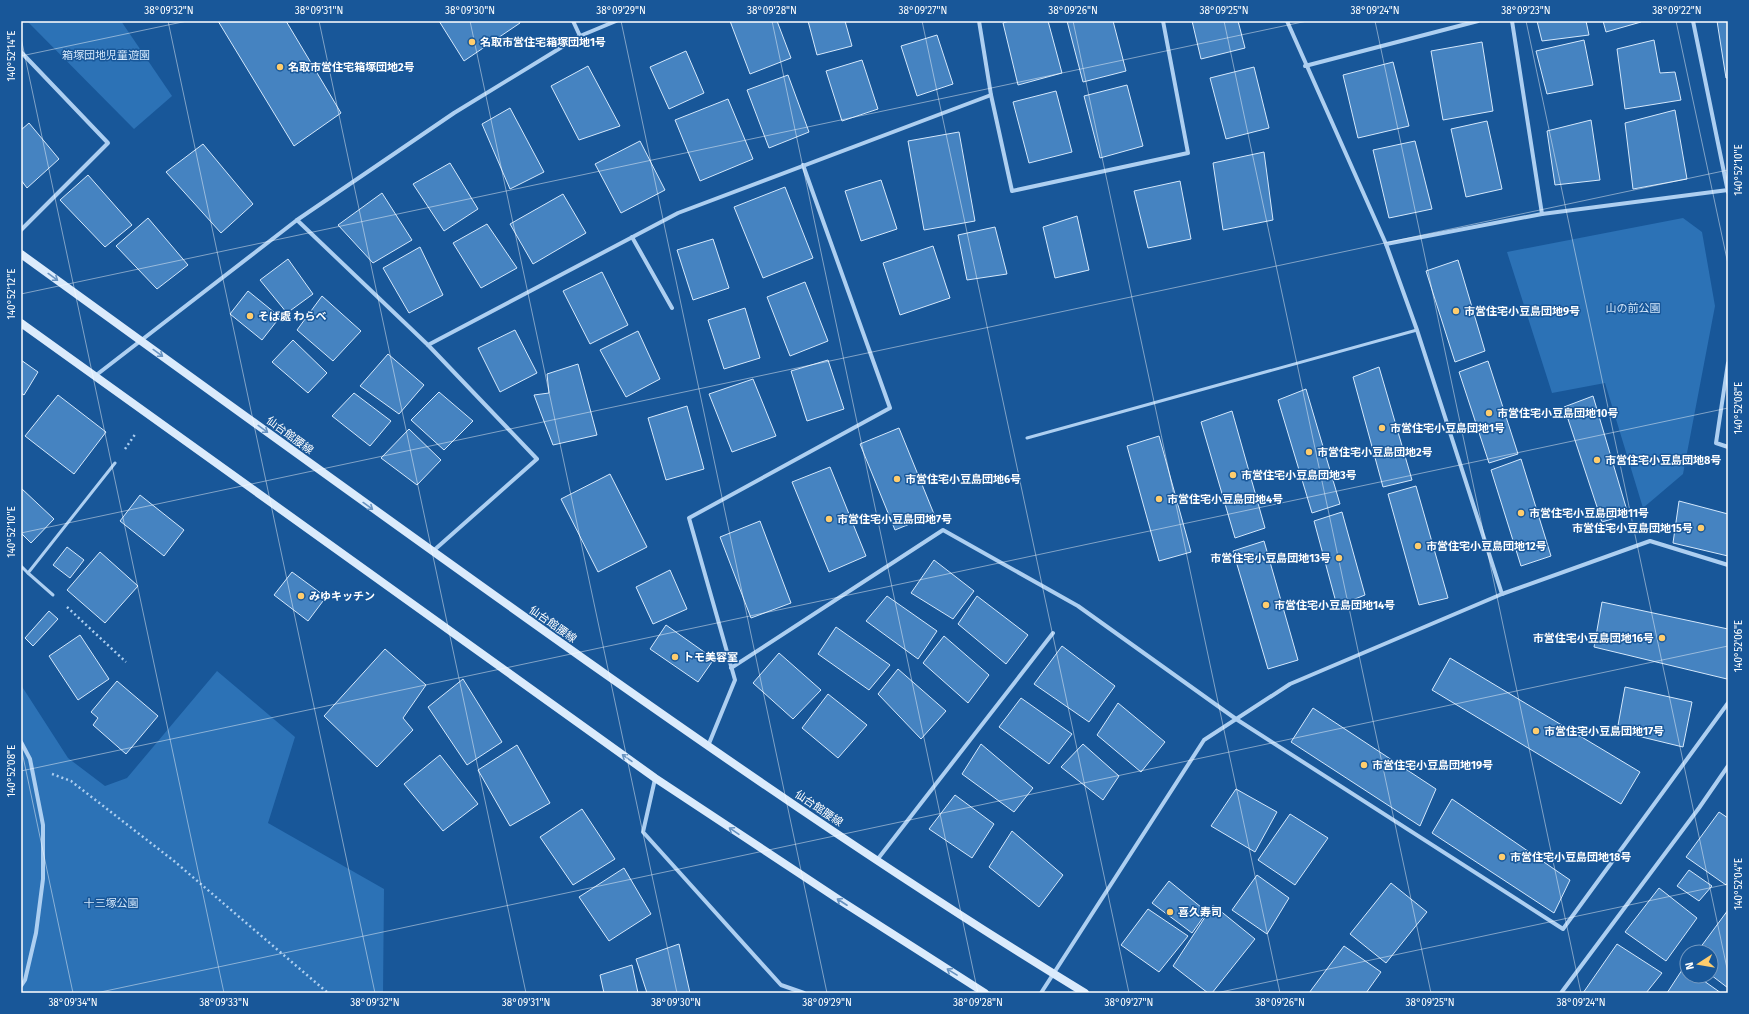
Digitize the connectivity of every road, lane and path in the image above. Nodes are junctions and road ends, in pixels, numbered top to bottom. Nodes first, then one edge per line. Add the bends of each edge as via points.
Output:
1 (573, 21) edge
2 (616, 21) edge
3 (979, 21) edge
4 (1163, 21) edge
5 (1287, 21) edge
6 (1478, 21) edge
7 (1512, 21) edge
8 (1693, 21) edge
9 (580, 36) junction
10 (21, 52) edge
11 (1306, 66) junction
12 (991, 95) junction
13 (803, 165) junction
14 (1728, 191) edge
15 (1542, 214) junction
16 (297, 220) junction
17 (21, 230) edge
18 (632, 237) junction
19 (1386, 244) junction
20 (21, 254) edge
21 (672, 308) dead end
22 (21, 323) edge
23 (1416, 330) junction
24 (141, 341) junction
25 (428, 345) junction
26 (1728, 363) edge
27 (94, 376) junction
28 (1027, 438) dead end
29 (1728, 447) edge
30 (116, 462) dead end
31 (432, 552) junction
32 (1728, 565) edge
33 (21, 566) edge
34 (28, 572) junction
35 (1502, 594) junction
36 (53, 595) joint
37 (1053, 633) dead end
38 (126, 662) dead end
39 (731, 668) junction
40 (1728, 703) edge
41 (1236, 720) junction
42 (21, 742) edge
43 (708, 746) junction
44 (1728, 766) edge
45 (32, 768) junction
46 (656, 778) junction
47 (876, 860) junction
48 (1053, 974) junction
49 (21, 986) edge
50 (328, 993) edge
51 (804, 993) edge
52 (985, 993) edge
53 (1041, 993) edge
54 (1085, 993) edge
55 (1561, 993) edge

1 - 9 street
2 - 9 street
3 - 12 street
4 - 12 street via 1188,153 1012,191
5 - 11 street
6 - 11 street
7 - 15 street
8 - 14 street
9 - 16 street via 454,113
10 - 17 street via 108,143
11 - 19 street
12 - 13 street
13 - 18 street via 678,213
13 - 39 street via 890,408 689,518
14 - 15 street
15 - 19 street
16 - 24 street
16 - 25 street
18 - 21 street
18 - 25 street
19 - 23 street
20 -> 24 main road, 仙台館腰線
22 - 27 main road
23 - 28 lane
23 - 35 street
24 - 27 street
24 -> 31 main road, 仙台館腰線
25 - 31 street via 537,459
26 - 29 street via 1716,443
46 -> 27 main road
30 - 34 lane
31 - 43 main road, 仙台館腰線
32 - 35 street via 1650,541
33 - 34 lane
34 - 36 lane
35 - 41 street via 1290,684
36 - 38 path
37 - 47 street
39 - 41 street via 943,530 1078,606
39 - 43 street via 735,680
40 - 41 street via 1563,929
41 - 48 street via 1204,740
42 - 45 street
43 - 47 main road, 仙台館腰線
44 - 55 street
45 - 49 street via 43,825 43,879 36,933
45 - 50 path via 71,781 174,861
46 - 51 street via 643,832 781,985
52 -> 46 main road
47 - 48 main road, 仙台館腰線
48 - 53 street
48 - 54 main road, 仙台館腰線

